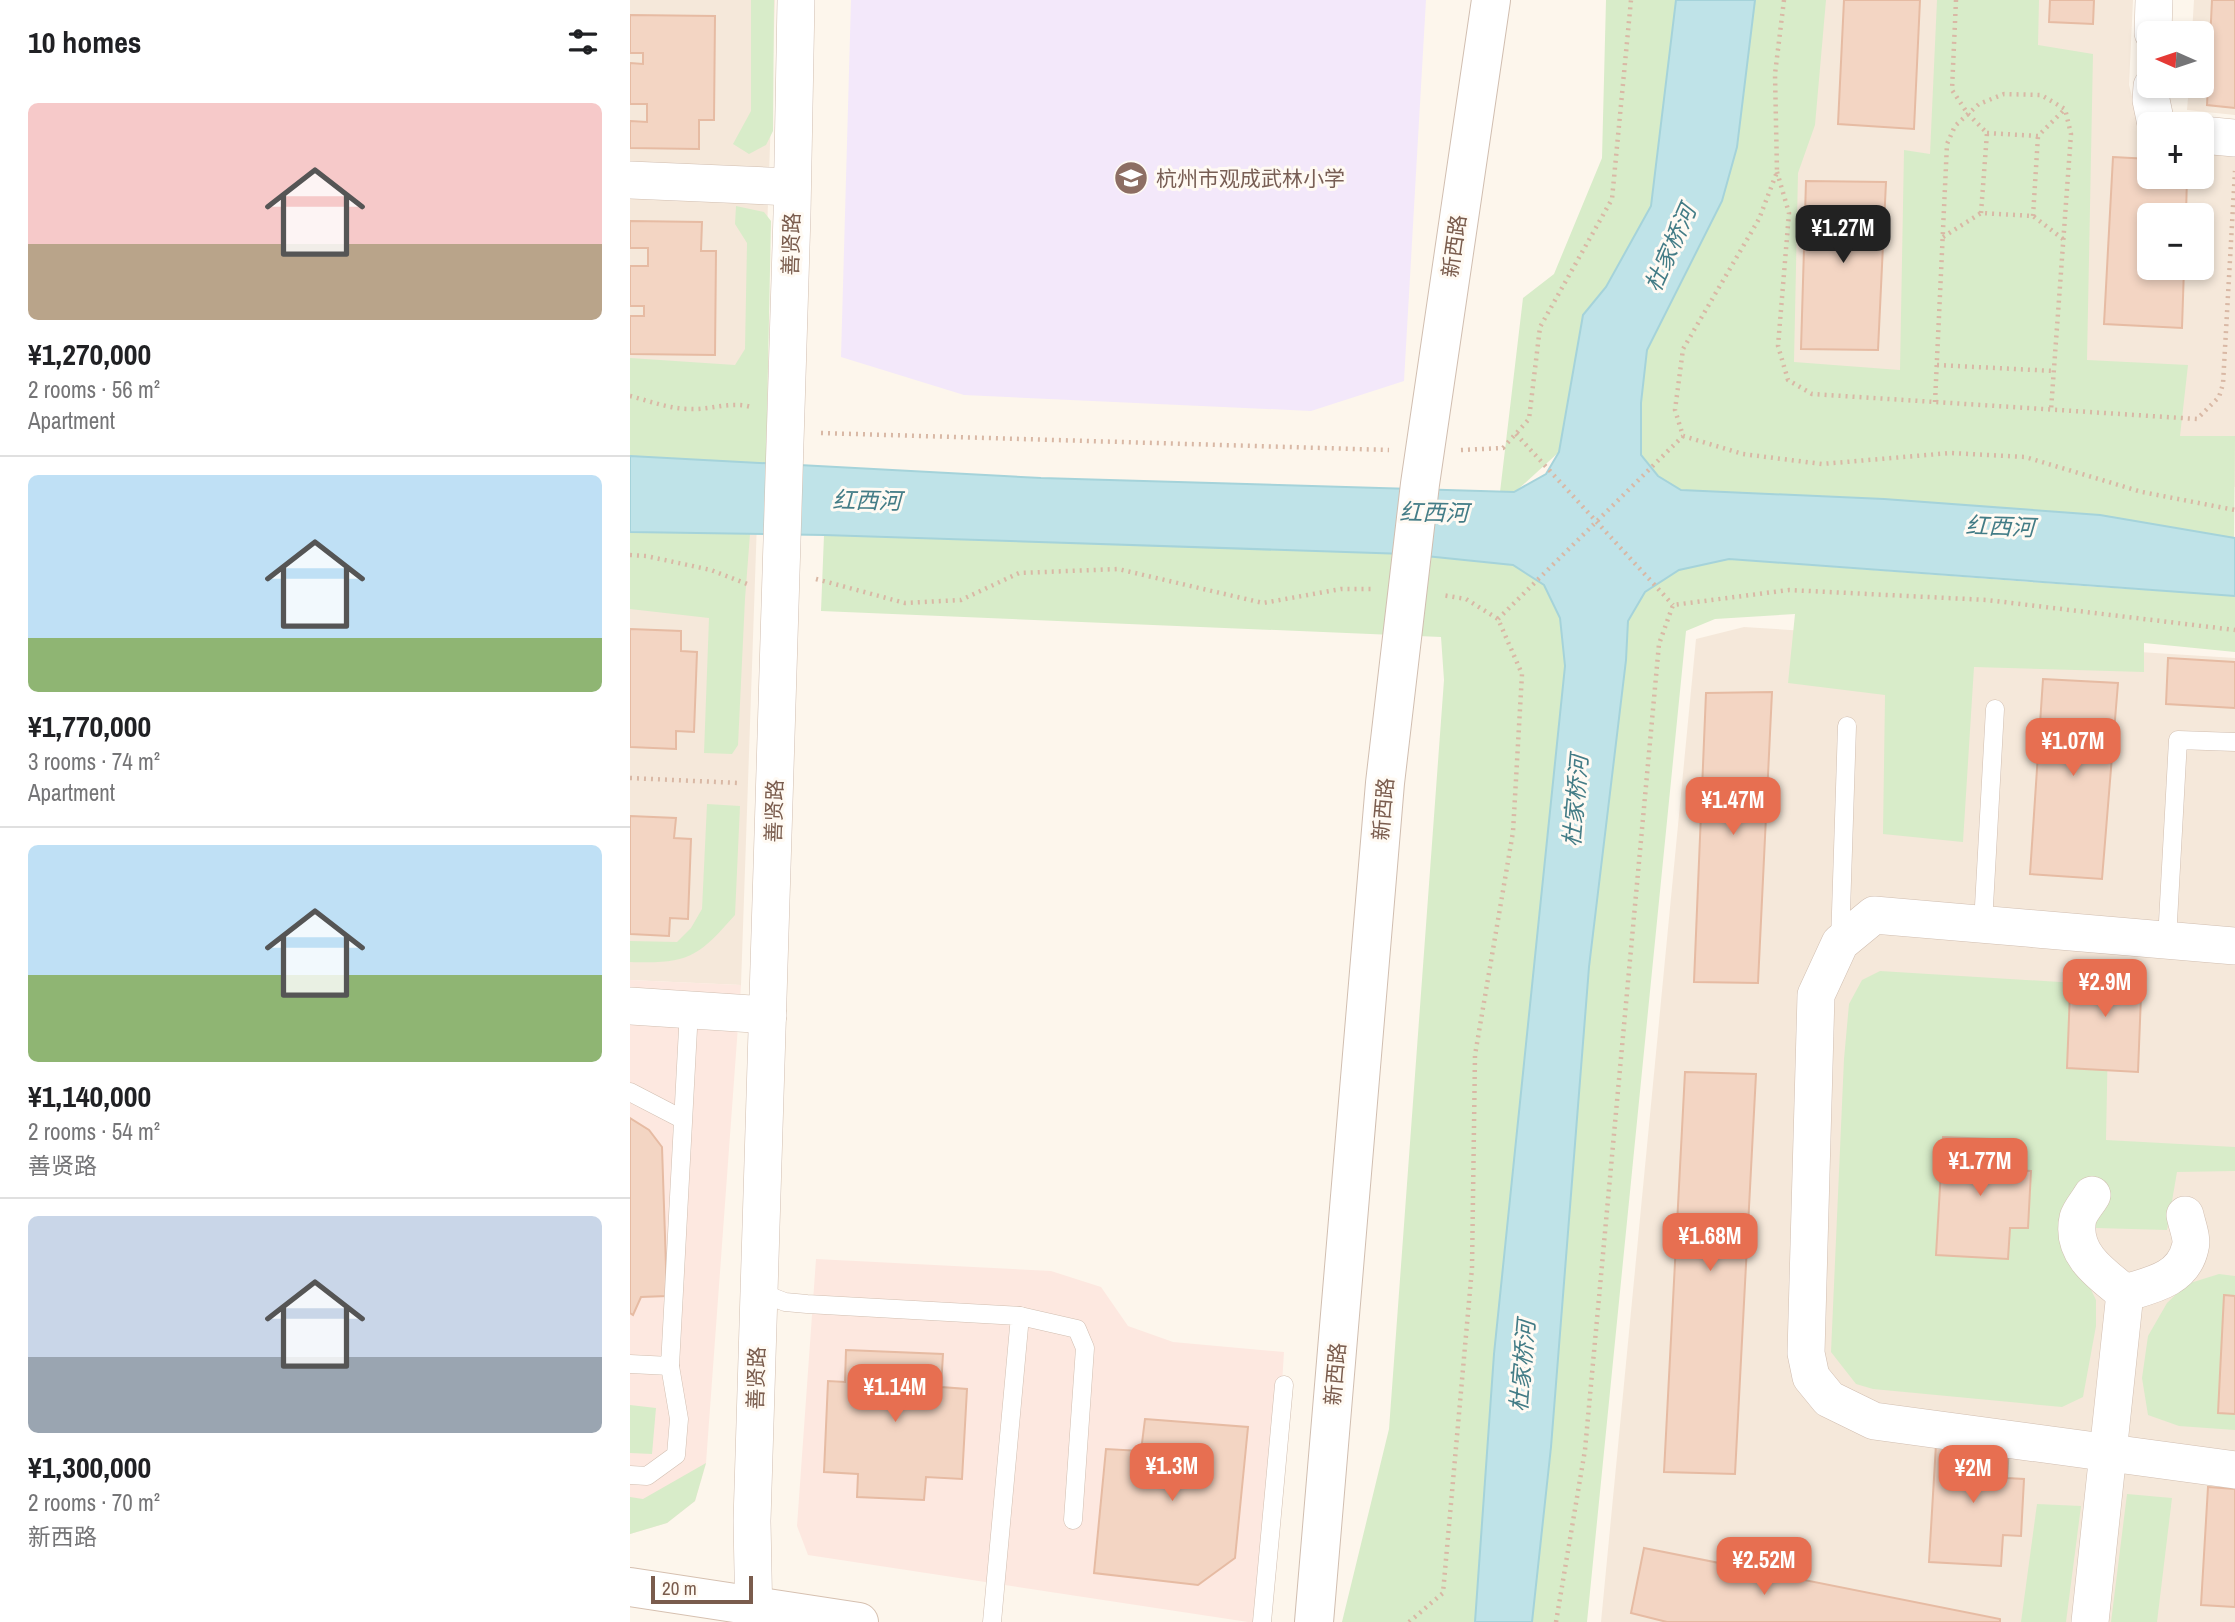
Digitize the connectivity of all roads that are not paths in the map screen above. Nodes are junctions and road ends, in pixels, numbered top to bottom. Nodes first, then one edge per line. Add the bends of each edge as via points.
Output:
1 (796, 0) edge
2 (1491, 0) edge
3 (2154, 0) edge
4 (2153, 21) edge
5 (2214, 136) edge
6 (2235, 138) edge
7 (630, 180) edge
8 (792, 187) junction
9 (1995, 709) dead end
10 (1847, 726) dead end
11 (2235, 742) edge
12 (1983, 924) junction
13 (2167, 940) junction
14 (1840, 943) junction
15 (2235, 946) edge
16 (630, 1006) edge
17 (689, 1010) junction
18 (768, 1015) junction
19 (630, 1092) edge
20 (682, 1119) junction
21 (2092, 1195) dead end
22 (2185, 1215) dead end
23 (759, 1292) junction
24 (2125, 1293) junction
25 (1020, 1316) junction
26 (630, 1364) edge
27 (670, 1366) junction
28 (1284, 1385) dead end
29 (2108, 1454) junction
30 (2235, 1470) edge
31 (630, 1475) edge
32 (1073, 1520) dead end
33 (630, 1587) edge
34 (754, 1614) edge
35 (859, 1622) edge
36 (992, 1622) edge
37 (1262, 1622) edge
38 (1314, 1622) edge
39 (2090, 1622) edge

1 - 8 street, 善贤路
2 - 38 street, 新西路 via 1422,467 1385,783
3 - 4 street
5 - 6 street
7 - 8 street
8 - 18 street, 善贤路
9 - 12 lane
10 - 14 lane
11 - 13 lane via 2178,740
12 - 13 street
12 - 14 street via 1874,915
13 - 15 street
14 - 29 street via 1816,995 1806,1353 1811,1377 1829,1399 1874,1421
16 - 17 street
17 - 18 street
17 - 20 lane
18 - 23 street, 善贤路
19 - 20 lane
20 - 27 lane
21 - 24 street via 2078,1217 2078,1246 2096,1270
22 - 24 street via 2191,1246 2180,1269 2159,1283
23 - 25 lane via 785,1302
23 - 34 street, 善贤路
24 - 29 street
25 - 32 lane via 1077,1329 1085,1348
25 - 36 lane
26 - 27 lane
27 - 31 lane via 679,1419 676,1455 647,1476
28 - 37 lane
29 - 30 street
29 - 39 street
33 - 34 street
34 - 35 street

